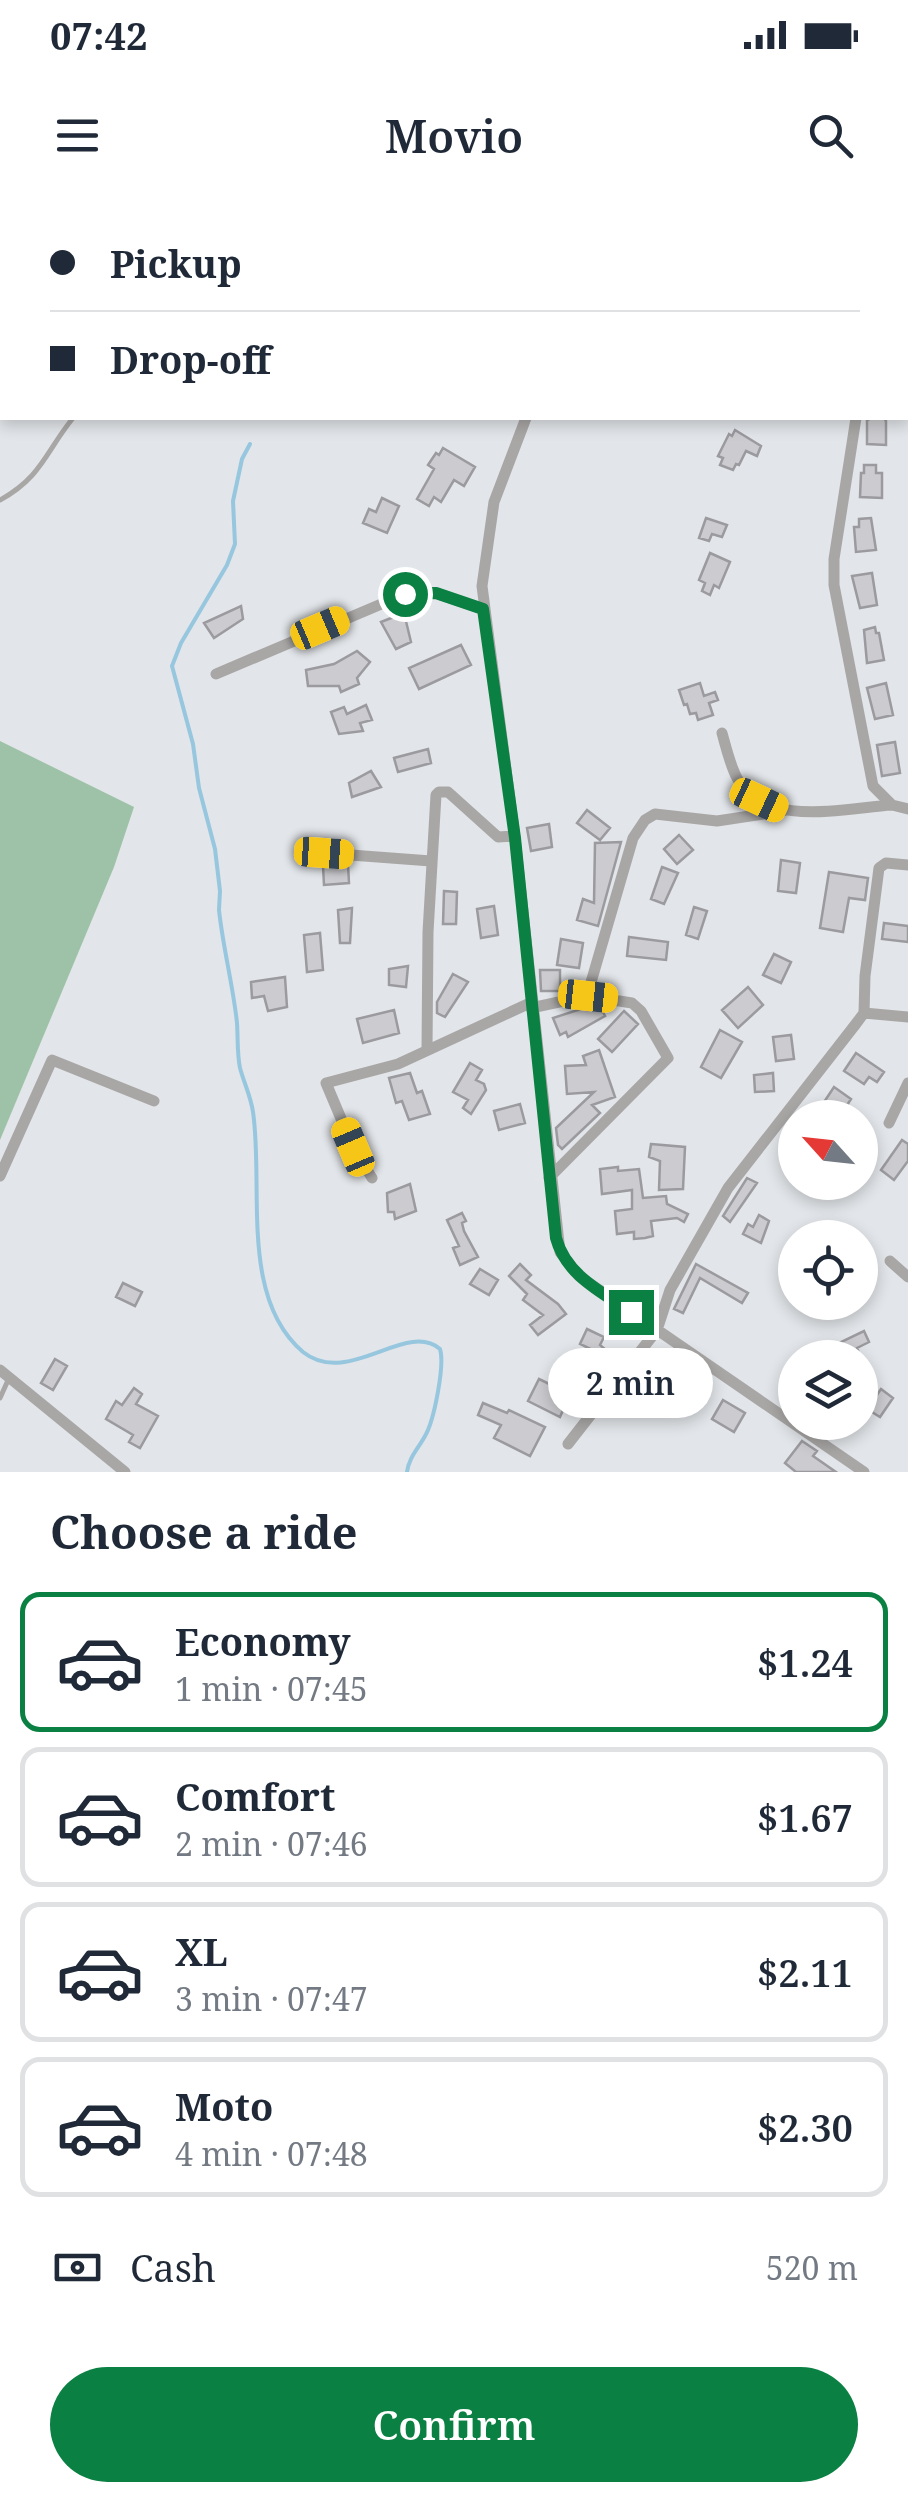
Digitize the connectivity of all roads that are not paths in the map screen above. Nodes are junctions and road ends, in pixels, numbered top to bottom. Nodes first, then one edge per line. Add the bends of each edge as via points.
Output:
1 (72, 420) edge
2 (525, 420) edge
3 (856, 420) edge
4 (0, 500) edge
5 (483, 609) junction
6 (216, 674) dead end
7 (722, 733) dead end
8 (892, 805) junction
9 (908, 808) edge
10 (783, 811) junction
11 (514, 836) junction
12 (324, 853) dead end
13 (431, 861) junction
14 (908, 865) edge
15 (588, 996) junction
16 (530, 1005) junction
17 (864, 1014) junction
18 (908, 1017) edge
19 (427, 1050) junction
20 (908, 1083) edge
21 (154, 1100) dead end
22 (889, 1122) dead end
23 (0, 1176) edge
24 (372, 1178) dead end
25 (549, 1178) junction
26 (890, 1261) dead end
27 (908, 1277) edge
28 (657, 1330) junction
29 (5, 1374) edge
30 (0, 1398) edge
31 (568, 1444) dead end
32 (125, 1472) edge
33 (864, 1472) edge

1 - 4 lane via 30,479
2 - 5 street via 491,516
3 - 8 street via 834,585 868,771
5 - 6 street via 436,593 405,594
5 - 11 street
7 - 10 street via 736,778
8 - 9 street
8 - 10 street
10 - 15 street via 717,821 666,814 645,820 633,838
11 - 13 street via 498,837 448,792 439,792
11 - 16 street
12 - 13 street
13 - 19 street
14 - 17 street via 879,868
15 - 16 street
15 - 25 street via 632,1003 668,1058
16 - 19 street
16 - 25 street
17 - 18 street
17 - 28 street via 728,1188 670,1290
19 - 24 street via 326,1083
20 - 22 street
21 - 23 street via 52,1060
25 - 28 street via 556,1238 568,1265
26 - 27 street
28 - 31 street
28 - 33 street
29 - 30 lane
29 - 32 street

